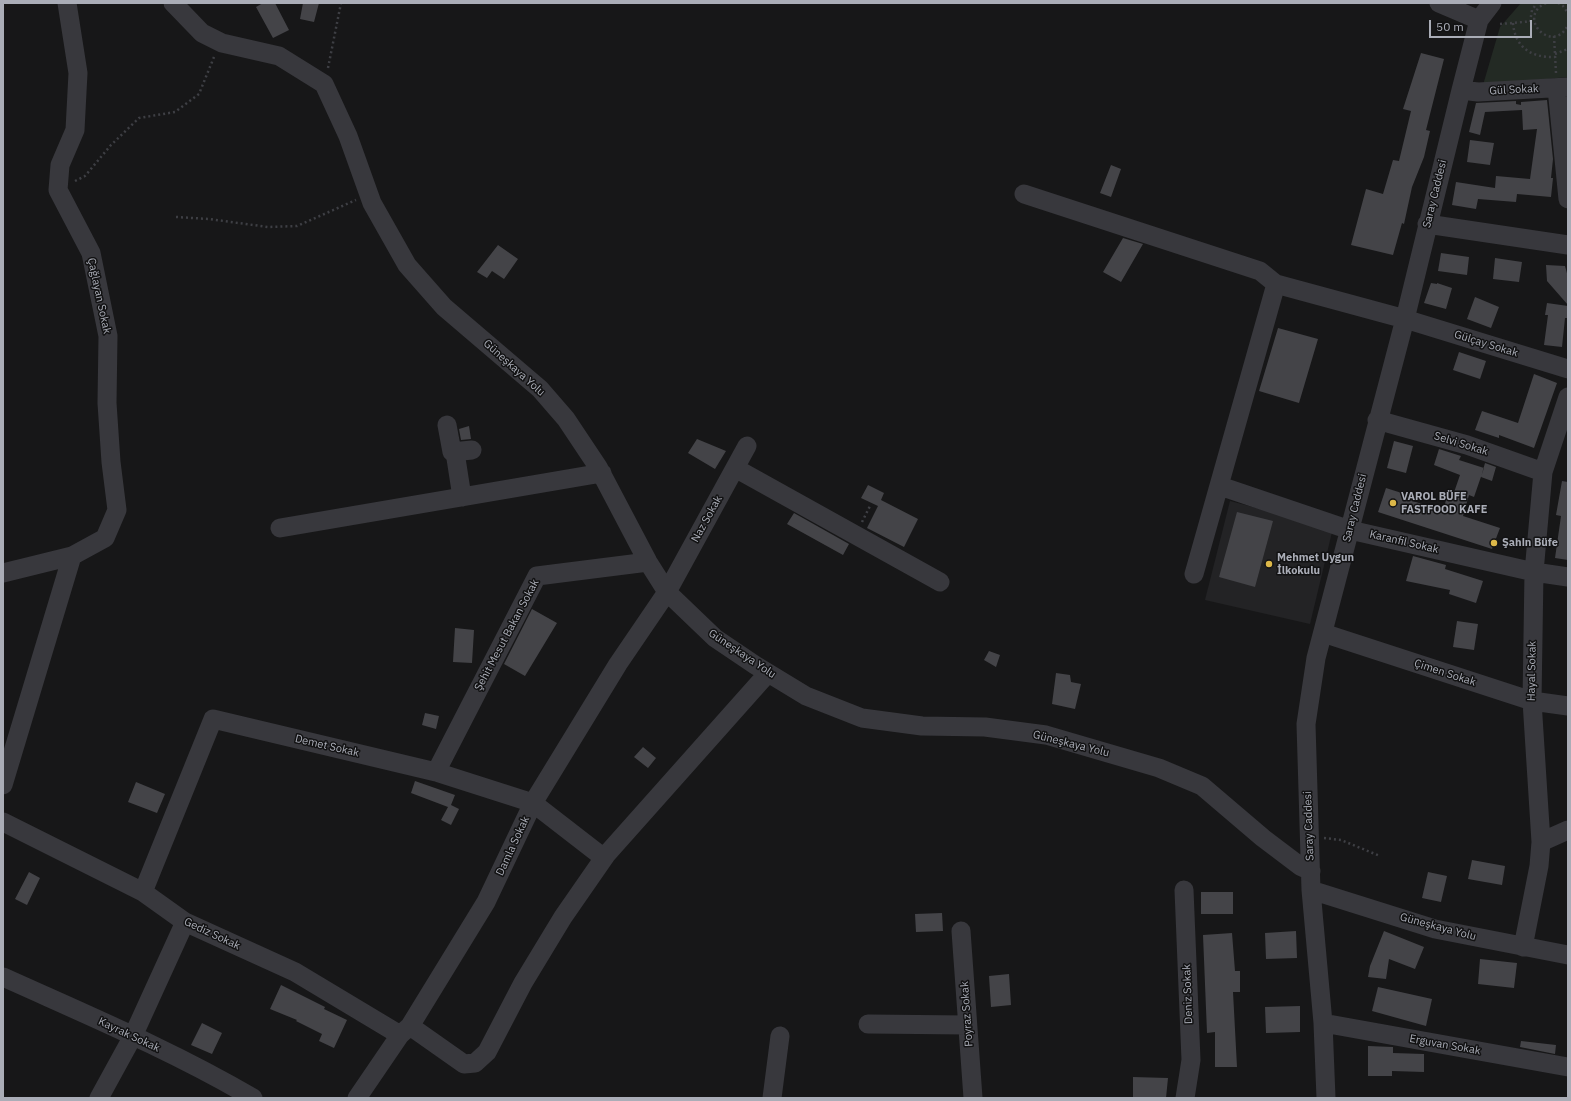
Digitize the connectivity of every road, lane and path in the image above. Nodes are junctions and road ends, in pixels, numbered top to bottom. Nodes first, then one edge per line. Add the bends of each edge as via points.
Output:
1 (67, 3) edge
2 (173, 3) edge
3 (341, 3) edge
4 (1439, 3) edge
5 (1492, 3) edge
6 (1537, 3) edge
7 (1546, 3) edge
8 (1558, 3) edge
9 (1568, 13) edge
10 (1479, 20) junction
11 (1535, 21) junction
12 (1530, 22) junction
13 (1513, 23) junction
14 (1500, 24) dead end
15 (1568, 25) edge
16 (1554, 36) junction
17 (222, 43) junction
18 (1568, 49) edge
19 (1555, 54) junction
20 (1555, 57) junction
21 (324, 84) junction
22 (1561, 85) edge
23 (1461, 90) junction
24 (58, 190) junction
25 (1024, 194) dead end
26 (369, 195) junction
27 (1568, 199) edge
28 (176, 217) dead end
29 (1427, 224) junction
30 (1568, 246) edge
31 (1276, 284) junction
32 (1404, 319) junction
33 (1568, 369) edge
34 (1568, 397) edge
35 (1377, 420) junction
36 (1564, 421) edge
37 (447, 425) dead end
38 (747, 446) dead end
39 (735, 468) junction
40 (1543, 472) junction
41 (602, 473) junction
42 (1220, 486) junction
43 (462, 497) junction
44 (280, 528) dead end
45 (1350, 530) junction
46 (72, 556) junction
47 (648, 562) junction
48 (1534, 572) junction
49 (3, 573) edge
50 (1194, 574) dead end
51 (1568, 577) edge
52 (940, 582) dead end
53 (667, 592) junction
54 (1323, 633) junction
55 (768, 673) junction
56 (1532, 701) junction
57 (1568, 706) edge
58 (436, 772) junction
59 (3, 785) edge
60 (533, 803) junction
61 (3, 822) edge
62 (1568, 830) edge
63 (1323, 838) dead end
64 (1542, 842) junction
65 (1380, 856) dead end
66 (604, 858) junction
67 (1311, 881) junction
68 (1184, 890) dead end
69 (143, 892) junction
70 (185, 922) junction
71 (961, 931) dead end
72 (1523, 947) junction
73 (1568, 955) edge
74 (3, 977) edge
75 (1323, 1023) junction
76 (868, 1024) dead end
77 (967, 1025) junction
78 (405, 1030) junction
79 (133, 1036) junction
80 (780, 1036) dead end
81 (1568, 1068) edge
82 (99, 1098) edge
83 (253, 1098) edge
84 (357, 1098) edge
85 (772, 1098) edge
86 (973, 1098) edge
87 (1185, 1098) edge
88 (1326, 1098) edge

1 - 24 street via 78,73 75,130 60,165
2 - 17 street via 202,33
3 - 21 path
4 - 10 street
5 - 10 street, Saray Caddesi
6 - 12 path via 1532,10
7 - 11 path via 1537,10
8 - 9 path
10 - 23 street, Saray Caddesi
11 - 12 path
11 - 16 path via 1542,33
12 - 13 path
13 - 14 path
13 - 20 path via 1519,42 1526,50 1538,57
15 - 16 path via 1563,32
16 - 19 path
17 - 21 street via 279,56
17 - 24 path via 211,62 199,94 174,112 139,118 111,145 85,176
18 - 19 path
19 - 20 path
20 - 22 path
21 - 26 street, Güneşkaya Yolu via 348,136
22 - 23 street, Gül Sokak via 1478,92
22 - 27 street
23 - 29 street, Saray Caddesi
24 - 46 street, Çağlayan Sokak via 91,254 108,336 107,403 111,462 118,510 105,538
25 - 31 street via 1260,271
26 - 28 path via 297,226 268,228
26 - 41 street, Güneşkaya Yolu via 408,265 444,307 540,389 566,419
29 - 30 street
29 - 32 street, Saray Caddesi
31 - 32 street, Gülçay Sokak
31 - 42 street
32 - 33 street, Gülçay Sokak
32 - 35 street, Saray Caddesi
34 - 36 street, Hayal Sokak
35 - 40 street, Selvi Sokak via 1468,446
35 - 45 street, Saray Caddesi
36 - 40 street, Hayal Sokak
37 - 43 street via 452,452 464,451
38 - 39 street, Naz Sokak
39 - 52 street
39 - 53 street, Naz Sokak
40 - 48 street, Hayal Sokak
41 - 43 street
41 - 47 street, Güneşkaya Yolu
42 - 45 street, Karanfil Sokak
42 - 50 street
43 - 44 street
45 - 48 street, Karanfil Sokak
45 - 54 street, Saray Caddesi
46 - 49 street, Çağlayan Sokak
46 - 59 street
47 - 53 street, Güneşkaya Yolu
47 - 58 street, Şehit Mesut Bakan Sokak via 537,576
48 - 51 street, Karanfil Sokak
48 - 56 street, Hayal Sokak
53 - 55 street, Güneşkaya Yolu via 715,638
53 - 60 street, Damla Sokak via 618,664
54 - 56 street, Çimen Sokak
54 - 67 street, Saray Caddesi via 1316,658 1306,724
55 - 66 street, Gediz Sokak
55 - 67 street, Güneşkaya Yolu via 806,696 862,718 922,726 985,727 1046,735 1159,768 1202,786 1300,866
56 - 57 street, Çimen Sokak
56 - 64 street, Hayal Sokak
58 - 60 street, Demet Sokak
58 - 69 street, Demet Sokak via 213,719
60 - 66 street, Demet Sokak
60 - 78 street, Damla Sokak via 486,902
61 - 69 street, Gediz Sokak
62 - 64 street
63 - 65 path via 1341,840
64 - 72 street, Hayal Sokak
66 - 78 street, Gediz Sokak via 563,917 523,983 487,1052 475,1063 464,1064
67 - 72 street, Güneşkaya Yolu via 1435,929
67 - 75 street, Saray Caddesi
68 - 87 street, Deniz Sokak via 1191,1060
69 - 70 street, Gediz Sokak
70 - 78 street, Gediz Sokak via 295,972
70 - 79 street
71 - 77 street, Poyraz Sokak
72 - 73 street, Güneşkaya Yolu
74 - 79 street, Kayrak Sokak
75 - 81 street, Erguvan Sokak
75 - 88 street, Saray Caddesi
76 - 77 street
77 - 86 street, Poyraz Sokak
78 - 84 street, Damla Sokak
79 - 82 street
79 - 83 street, Kayrak Sokak
80 - 85 street

